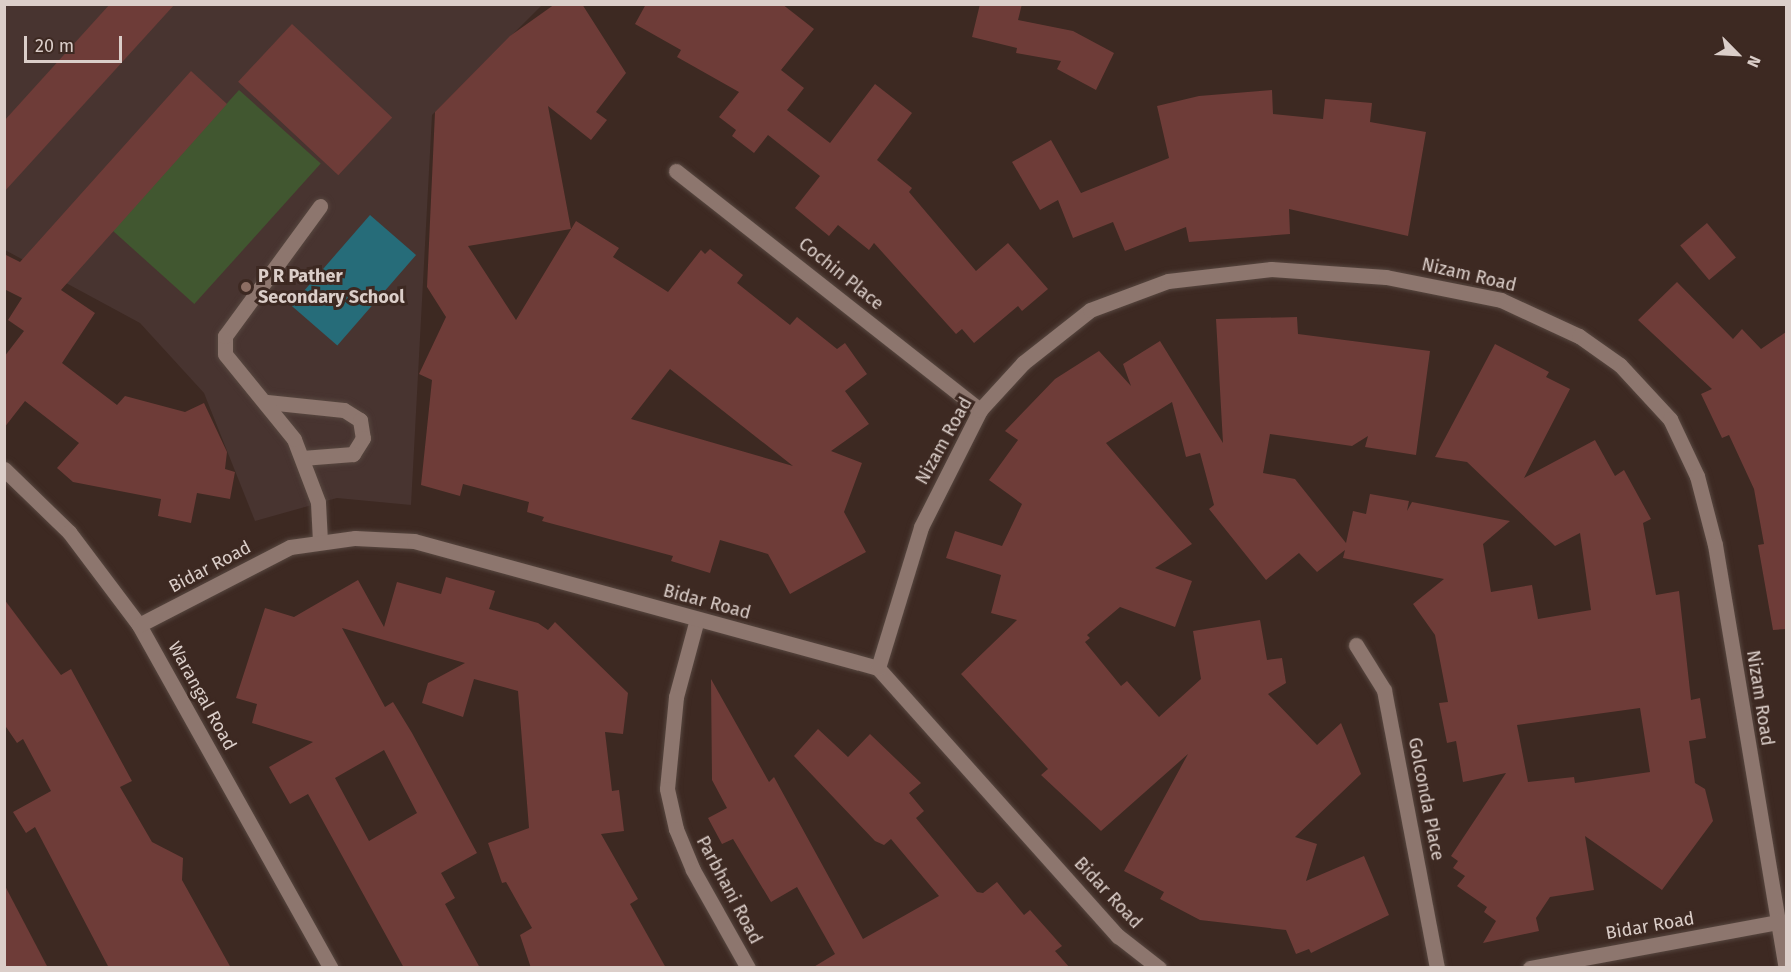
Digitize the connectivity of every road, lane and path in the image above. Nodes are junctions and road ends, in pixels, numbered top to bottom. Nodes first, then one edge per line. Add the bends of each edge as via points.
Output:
1 (676, 171) dead end
2 (320, 206) dead end
3 (267, 402) junction
4 (980, 410) junction
5 (302, 458) junction
6 (4, 469) edge
7 (320, 541) junction
8 (697, 619) junction
9 (140, 625) junction
10 (1356, 645) dead end
11 (878, 668) junction
12 (1778, 922) junction
13 (331, 968) edge
14 (748, 968) edge
15 (1159, 968) edge
16 (1437, 968) edge
17 (1530, 968) edge
18 (1786, 968) edge

1 - 4 street, Cochin Place
2 - 3 street via 225,336 225,354
3 - 5 street
3 - 5 street via 344,410 360,420 363,438 353,454
4 - 11 street, Nizam Road via 921,527
4 - 12 street, Nizam Road via 1023,363 1090,310 1168,281 1260,270 1386,277 1501,300 1579,336 1620,365 1670,419 1697,476 1715,545
5 - 7 street via 318,502
6 - 9 street, Warangal Road via 69,532
7 - 8 street, Bidar Road via 414,541
7 - 9 street, Bidar Road via 290,547
8 - 11 street, Bidar Road
8 - 14 street, Parbhani Road via 676,697 667,789 676,830 693,870
9 - 13 street, Warangal Road
10 - 16 street, Golconda Place via 1384,690
11 - 15 street, Bidar Road via 1118,936
12 - 17 street, Bidar Road
12 - 18 street, Nizam Road

